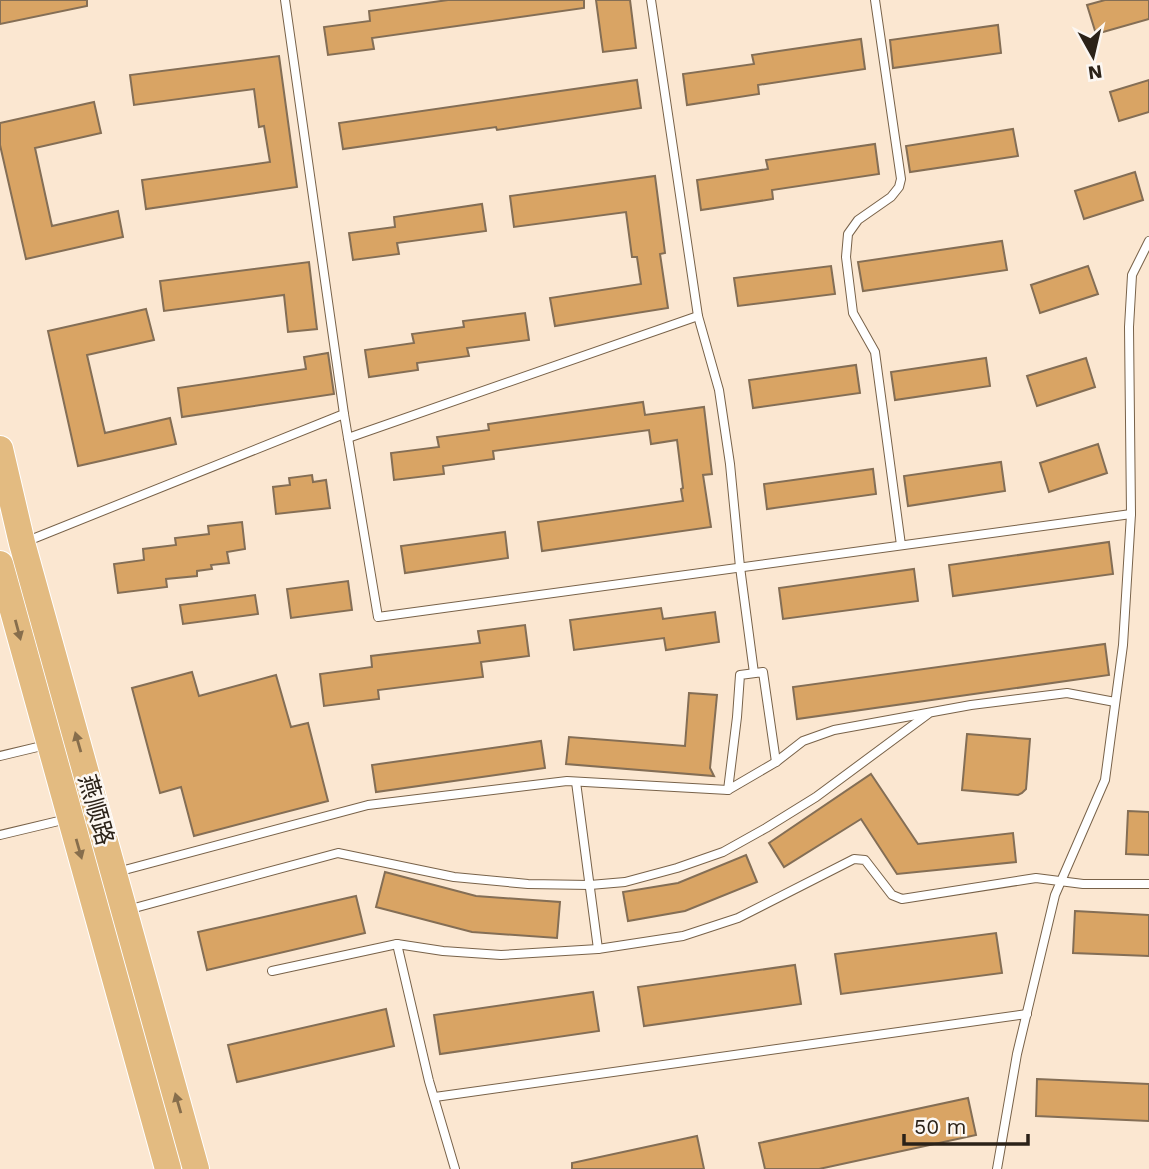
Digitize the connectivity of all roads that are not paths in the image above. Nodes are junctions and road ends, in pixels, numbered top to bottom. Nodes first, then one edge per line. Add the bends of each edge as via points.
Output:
1 (285, 0) edge
2 (652, 0) edge
3 (875, 0) edge
4 (1149, 241) edge
5 (698, 316) junction
6 (344, 414) junction
7 (348, 438) junction
8 (0, 449) edge
9 (1131, 514) junction
10 (22, 543) junction
11 (901, 545) junction
12 (0, 564) edge
13 (740, 567) junction
14 (754, 673) junction
15 (1115, 702) junction
16 (930, 712) junction
17 (49, 744) junction
18 (0, 756) edge
19 (776, 762) junction
20 (576, 782) junction
21 (728, 790) junction
22 (70, 818) junction
23 (0, 835) edge
24 (114, 873) junction
25 (1062, 880) junction
26 (1149, 884) edge
27 (590, 885) junction
28 (124, 910) junction
29 (397, 944) junction
30 (598, 949) junction
31 (272, 971) dead end
32 (1027, 1014) junction
33 (435, 1097) junction
34 (168, 1169) edge
35 (196, 1169) edge
36 (455, 1169) edge
37 (997, 1169) edge

1 - 6 lane
2 - 5 lane
3 - 11 lane via 901,179 891,197 858,220 848,234 846,257 853,313 875,352
4 - 9 lane via 1132,275
5 - 7 lane
5 - 13 lane via 719,390
6 - 7 lane
6 - 10 lane
7 - 13 lane via 378,617
8 - 10 main road, 燕顺路
9 - 11 lane
9 - 15 lane
24 -> 10 main road, 燕顺路
11 - 13 lane
12 -> 17 main road, 燕顺路
13 - 14 lane
14 - 19 lane via 763,672
14 - 21 lane via 740,675
15 - 16 lane via 1067,693
15 - 25 lane via 1105,780
16 - 19 lane via 834,730 803,741
16 - 27 lane via 816,797 723,852 625,882
17 - 18 lane
17 - 22 main road, 燕顺路
19 - 21 lane
20 - 21 lane
20 - 24 lane via 368,804
20 - 27 lane
22 - 23 lane
22 -> 34 main road, 燕顺路
24 - 28 main road, 燕顺路
25 - 26 lane
25 - 30 lane via 1036,878 902,900 892,895 865,860 854,859 738,918 683,936
25 - 32 lane
27 - 28 lane via 454,877 338,853
27 - 30 lane
35 -> 28 main road, 燕顺路
29 - 30 lane via 501,955
29 - 31 lane
29 - 33 lane
32 - 33 lane
32 - 37 lane
33 - 36 lane

